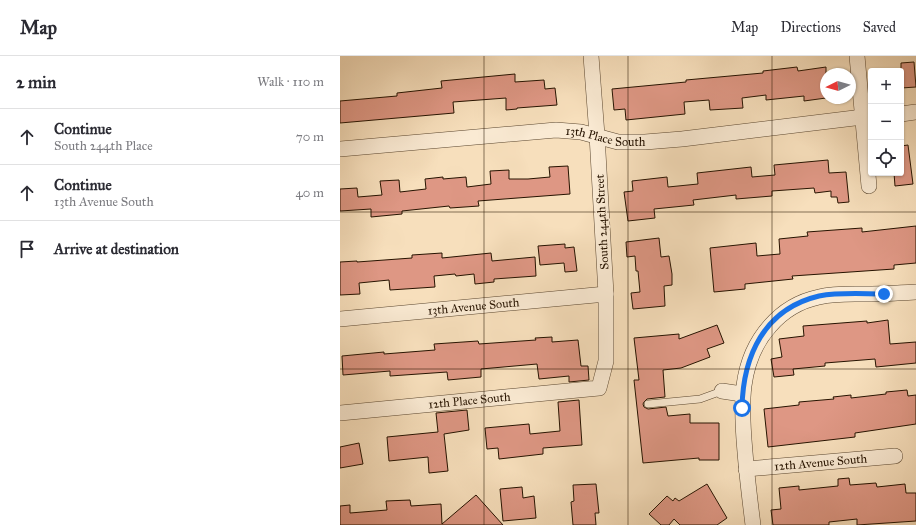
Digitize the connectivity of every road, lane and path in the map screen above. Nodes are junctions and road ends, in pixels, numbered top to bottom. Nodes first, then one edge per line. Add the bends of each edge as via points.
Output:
1 (591, 56) edge
2 (857, 56) edge
3 (916, 112) edge
4 (904, 114) edge
5 (866, 117) edge
6 (597, 135) junction
7 (340, 149) edge
8 (869, 186) dead end
9 (916, 292) edge
10 (606, 294) junction
11 (340, 319) edge
12 (599, 388) joint
13 (722, 391) joint
14 (742, 394) junction
15 (648, 404) dead end
16 (340, 413) edge
17 (895, 456) dead end
18 (746, 469) junction
19 (754, 525) edge

1 - 6 street, South 244th Street
2 - 5 street
3 - 4 street
5 - 6 street, 13th Place South via 645,142 618,142
5 - 8 street
6 - 7 street, 13th Place South via 556,130
6 - 10 street, South 244th Street
9 - 14 street via 835,294 793,306 782,314 759,340 748,364
10 - 11 street, 13th Avenue South
10 - 12 street, South 244th Street via 606,361
12 - 16 street, 12th Place South
13 - 14 street
13 - 15 lane via 700,399
14 - 18 street
17 - 18 street, 12th Avenue South
18 - 19 street

